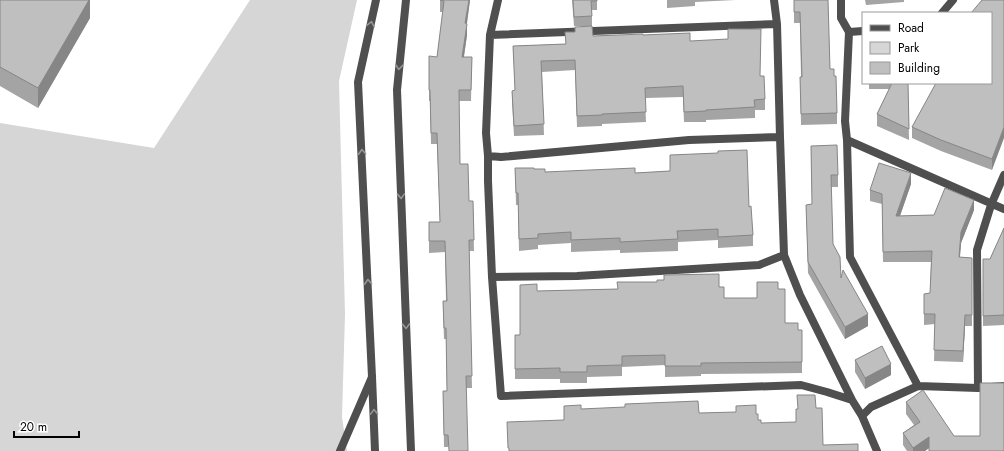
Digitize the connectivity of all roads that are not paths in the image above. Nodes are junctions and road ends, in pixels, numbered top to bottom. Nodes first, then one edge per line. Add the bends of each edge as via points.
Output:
1 (376, 0) edge
2 (406, 0) edge
3 (498, 0) edge
4 (774, 0) edge
5 (841, 0) edge
6 (953, 0) edge
7 (943, 12) edge
8 (777, 24) junction
9 (862, 31) edge
10 (849, 32) junction
11 (490, 35) junction
12 (780, 136) junction
13 (847, 140) junction
14 (488, 156) junction
15 (1004, 175) edge
16 (992, 204) junction
17 (1004, 209) edge
18 (784, 255) junction
19 (492, 277) junction
20 (372, 377) junction
21 (918, 386) junction
22 (1004, 386) edge
23 (978, 388) junction
24 (852, 400) junction
25 (862, 416) junction
26 (340, 451) edge
27 (375, 451) edge
28 (411, 451) edge
29 (877, 451) edge

20 -> 1 street via 358,82
2 -> 28 street via 397,90
3 - 11 street
4 - 8 street
5 - 10 street via 841,18
6 - 7 street
8 - 11 street
8 - 12 street
9 - 10 street
10 - 13 street via 845,121
11 - 14 street via 486,133
12 - 14 street via 689,140 501,157
12 - 18 street
13 - 16 street
13 - 21 street via 850,258
14 - 19 street
15 - 16 street
16 - 17 street
16 - 23 street via 977,250
18 - 19 street via 759,265 577,276
18 - 24 street via 800,295
19 - 24 street via 501,396 801,385
20 - 26 street
27 -> 20 street
21 - 23 street
21 - 25 street via 871,407
22 - 23 street
24 - 25 street
25 - 29 street

